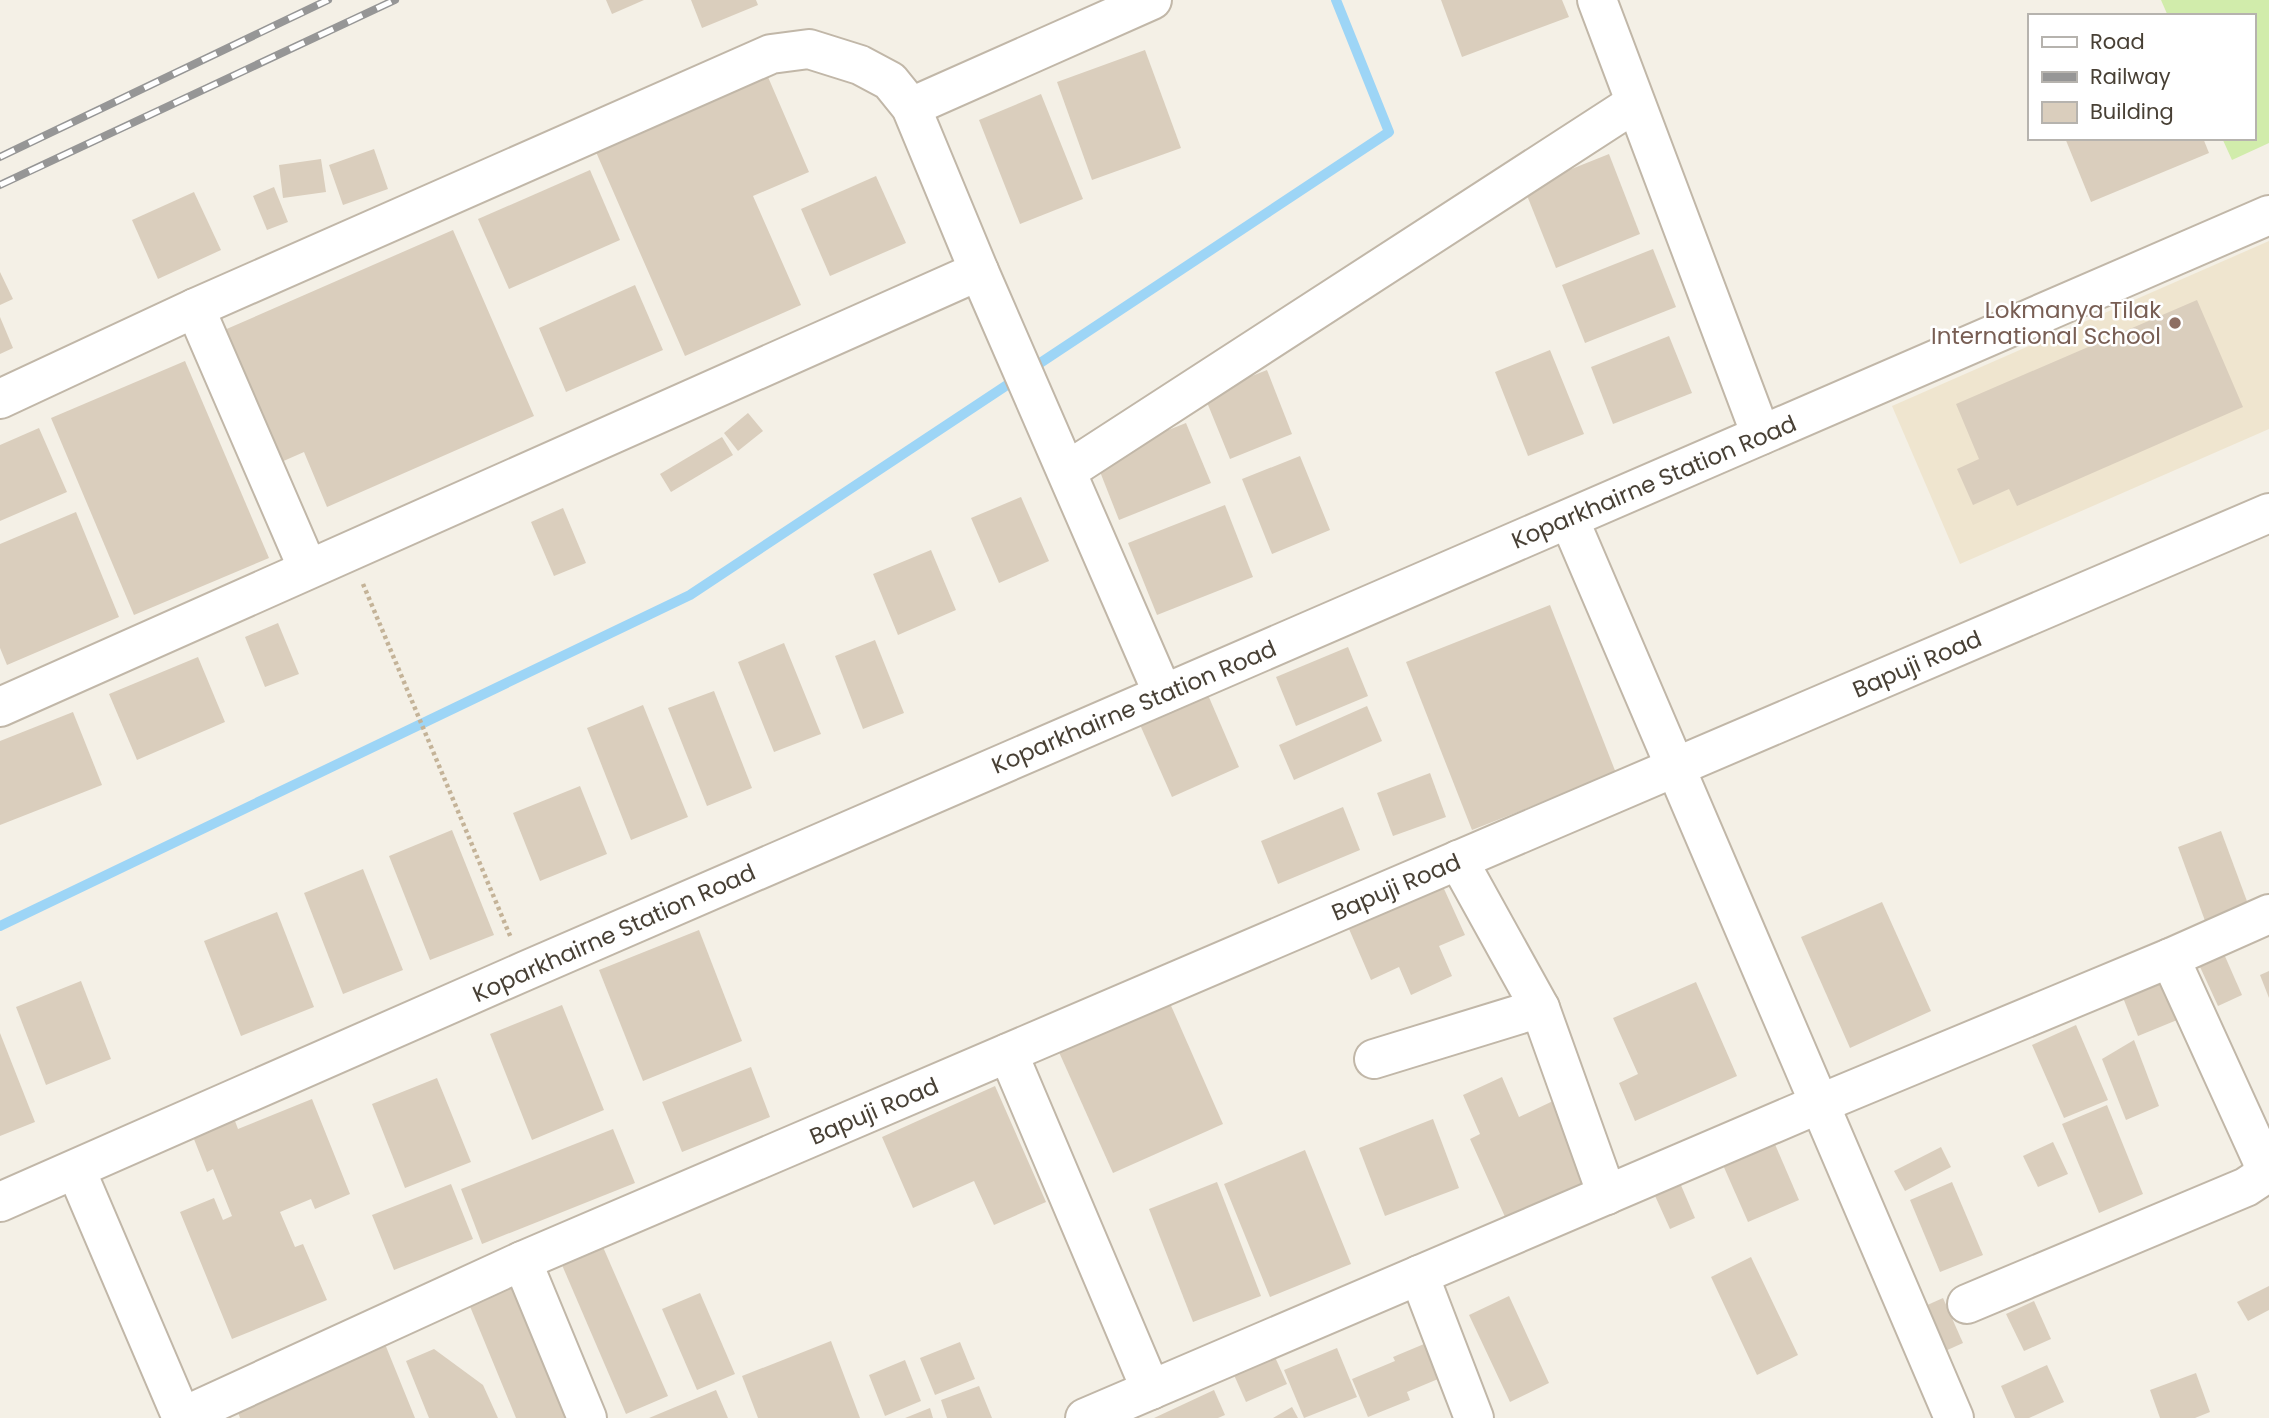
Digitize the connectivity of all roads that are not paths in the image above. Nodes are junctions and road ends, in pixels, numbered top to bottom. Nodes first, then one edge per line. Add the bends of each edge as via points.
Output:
1 (1152, 0) edge
2 (1597, 0) edge
3 (1635, 103) junction
4 (911, 107) junction
5 (2269, 215) edge
6 (979, 271) junction
7 (195, 308) junction
8 (0, 399) edge
9 (1761, 435) junction
10 (1067, 471) junction
11 (2269, 513) edge
12 (1569, 519) junction
13 (308, 569) junction
14 (1163, 694) junction
15 (0, 707) edge
16 (1675, 768) junction
17 (1458, 860) junction
18 (2269, 914) edge
19 (2170, 958) junction
20 (1540, 1008) junction
21 (1008, 1053) junction
22 (1374, 1059) dead end
23 (1819, 1104) junction
24 (76, 1170) junction
25 (1607, 1195) junction
26 (0, 1202) edge
27 (522, 1261) junction
28 (1419, 1275) junction
29 (1967, 1304) dead end
30 (349, 1315) dead end
31 (1152, 1390) junction
32 (179, 1409) edge
33 (587, 1418) edge
34 (1085, 1418) edge
35 (1474, 1418) edge
36 (1954, 1418) edge

1 - 4 street
2 - 3 street
3 - 9 street
3 - 10 street
4 - 6 street
4 - 7 street via 890,81 860,65 809,49 771,54
5 - 9 street, Koparkhairne Station Road
6 - 10 street
6 - 13 street
7 - 8 street
7 - 13 street
9 - 12 street, Koparkhairne Station Road
10 - 14 street
11 - 16 street, Bapuji Road
12 - 14 street, Koparkhairne Station Road
12 - 16 street
13 - 15 street
14 - 24 street, Koparkhairne Station Road
16 - 17 street, Bapuji Road
16 - 23 street
17 - 20 street
17 - 21 street, Bapuji Road
18 - 19 street
19 - 23 street
19 - 29 street via 2263,1162 2261,1177
20 - 22 street
20 - 25 street
21 - 27 street, Bapuji Road
21 - 31 street
23 - 25 street
23 - 36 street
24 - 26 street, Koparkhairne Station Road
24 - 32 street
25 - 28 street
27 - 32 street, Bapuji Road
27 - 33 street
28 - 31 street
28 - 35 street
30 - 32 street
31 - 34 street

